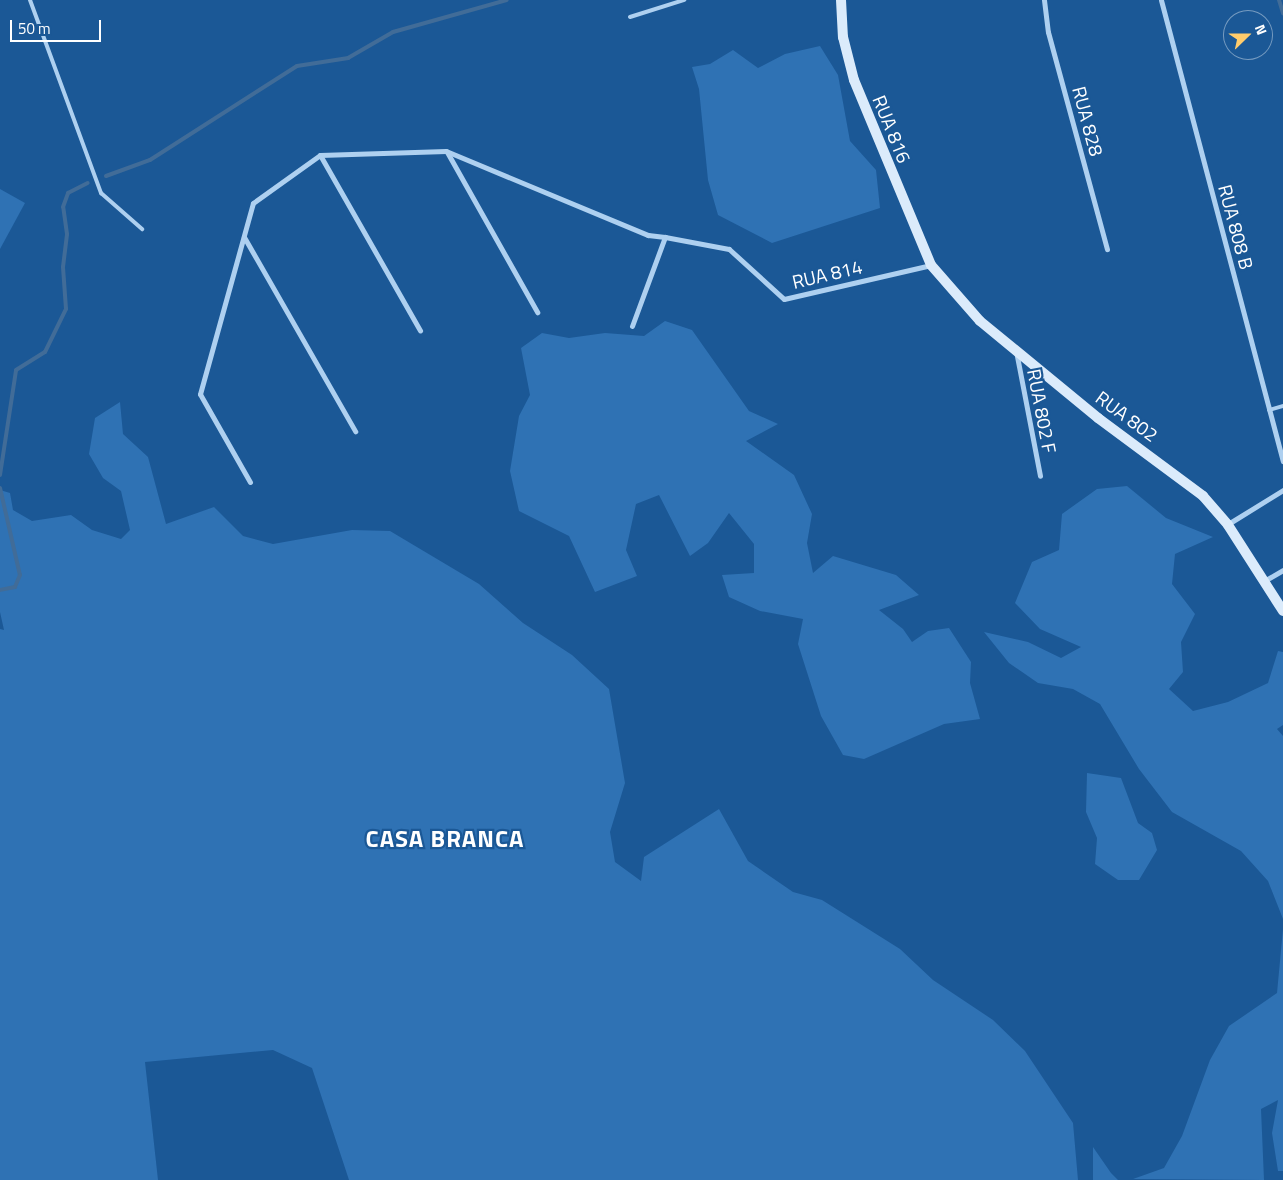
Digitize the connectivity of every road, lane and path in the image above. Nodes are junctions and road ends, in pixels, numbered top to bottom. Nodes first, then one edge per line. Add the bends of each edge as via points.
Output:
1 (30, 0) edge
2 (684, 0) edge
3 (841, 0) edge
4 (1044, 0) edge
5 (1161, 0) edge
6 (630, 17) dead end
7 (446, 151) junction
8 (320, 155) junction
9 (142, 229) dead end
10 (244, 236) junction
11 (665, 237) junction
12 (1107, 249) dead end
13 (931, 265) junction
14 (537, 312) dead end
15 (632, 326) dead end
16 (420, 330) dead end
17 (1016, 351) junction
18 (1283, 406) edge
19 (1270, 410) junction
20 (355, 431) dead end
21 (1283, 461) edge
22 (1040, 476) dead end
23 (250, 482) dead end
24 (1283, 490) edge
25 (1228, 525) junction
26 (1283, 570) edge
27 (1264, 581) junction
28 (1283, 611) edge

1 - 9 lane via 101,194
2 - 6 lane
3 - 13 main road, RUA 816 via 843,37 854,80
4 - 12 street, RUA 828 via 1048,32
5 - 19 street, RUA 808 B
7 - 8 street
7 - 11 street via 648,235
7 - 14 street
8 - 10 street via 253,203
8 - 16 street
10 - 20 street
10 - 23 street via 200,394
11 - 13 street, RUA 814 via 729,249 784,299
11 - 15 street
13 - 17 main road, RUA 802 via 962,304
17 - 22 street, RUA 802 F
17 - 25 main road, RUA 802 via 1194,488
18 - 19 lane
19 - 21 street, RUA 808 B
24 - 25 street
25 - 27 main road, RUA 802
26 - 27 street
27 - 28 main road, RUA 802

